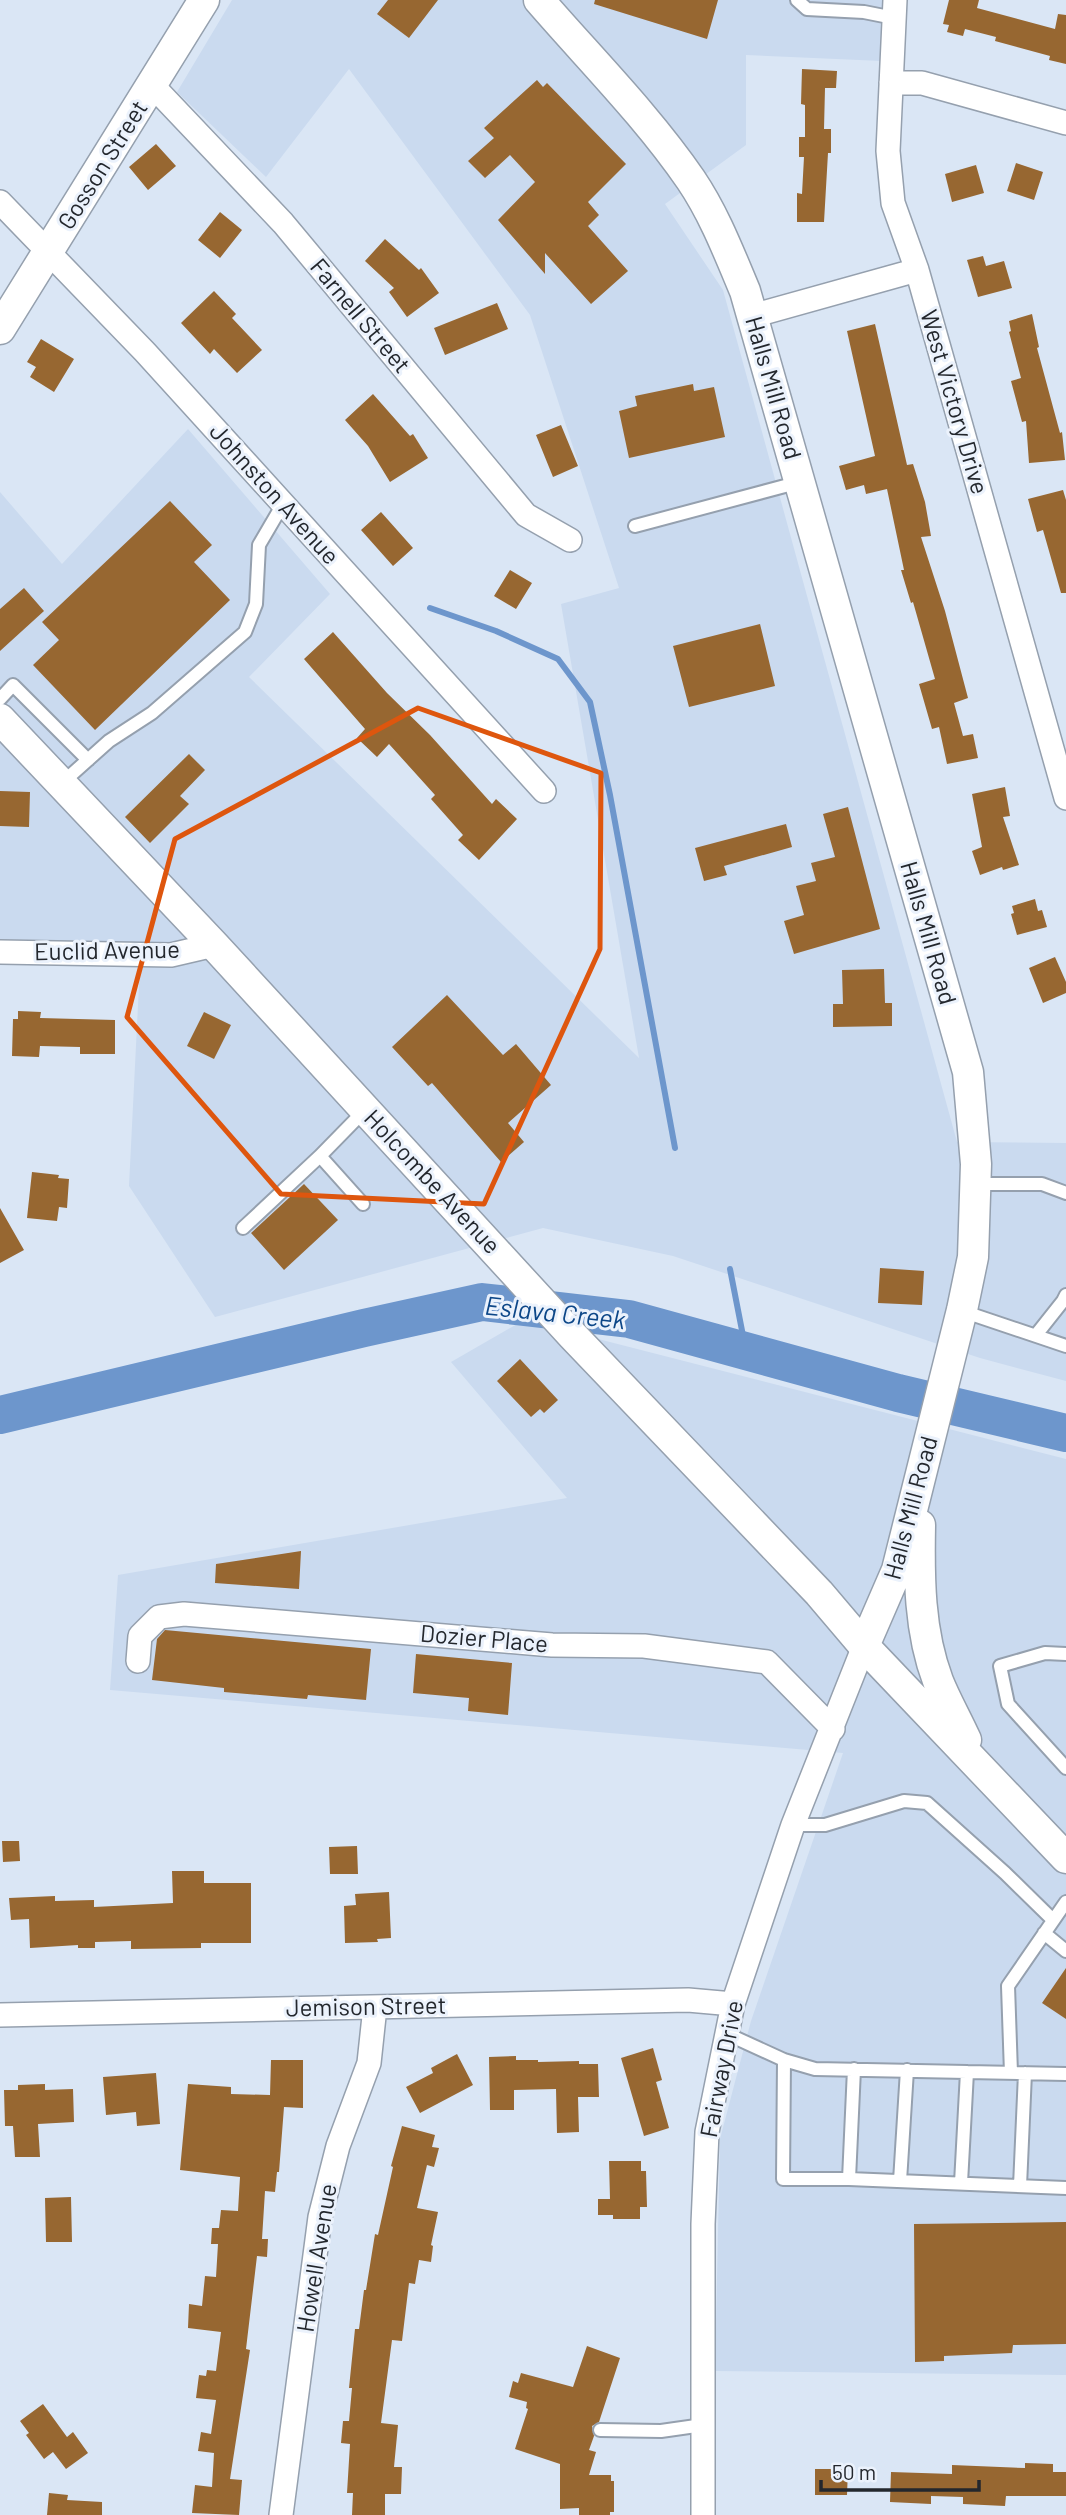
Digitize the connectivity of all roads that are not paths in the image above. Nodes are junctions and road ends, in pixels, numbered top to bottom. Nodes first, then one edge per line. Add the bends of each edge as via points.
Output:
1 (204, 0) edge
2 (539, 0) edge
3 (797, 0) edge
4 (894, 9) edge
5 (891, 83) junction
6 (152, 85) junction
7 (1066, 123) edge
8 (0, 202) edge
9 (48, 253) junction
10 (917, 270) junction
11 (752, 316) junction
12 (0, 329) edge
13 (800, 482) junction
14 (283, 504) junction
15 (635, 526) dead end
16 (570, 540) dead end
17 (0, 699) edge
18 (0, 719) edge
19 (88, 760) junction
20 (62, 783) junction
21 (544, 791) dead end
22 (1066, 798) edge
23 (214, 945) junction
24 (0, 952) edge
25 (365, 1110) junction
26 (320, 1156) junction
27 (975, 1184) junction
28 (1066, 1193) edge
29 (363, 1204) dead end
30 (243, 1228) dead end
31 (1066, 1295) edge
32 (958, 1324) junction
33 (1036, 1335) junction
34 (1066, 1346) edge
35 (921, 1468) junction
36 (864, 1646) junction
37 (1066, 1654) edge
38 (138, 1661) dead end
39 (833, 1729) junction
40 (976, 1763) junction
41 (1066, 1768) edge
42 (793, 1825) junction
43 (1066, 1858) edge
44 (1066, 1902) edge
45 (1053, 1920) junction
46 (1044, 1933) junction
47 (1066, 1951) edge
48 (733, 2004) junction
49 (375, 2007) junction
50 (0, 2015) edge
51 (725, 2033) junction
52 (784, 2060) junction
53 (854, 2069) junction
54 (907, 2070) junction
55 (967, 2072) junction
56 (1011, 2073) junction
57 (1025, 2073) junction
58 (1066, 2074) edge
59 (849, 2179) junction
60 (900, 2181) junction
61 (961, 2183) junction
62 (1020, 2186) junction
63 (1066, 2188) edge
64 (703, 2426) junction
65 (600, 2430) dead end
66 (281, 2515) edge
67 (703, 2515) edge

1 - 6 street, Gosson Street
2 - 11 street, Halls Mill Road via 691,181 723,238
3 - 4 lane via 807,9
4 - 5 street, West Victory Drive
5 - 7 street via 922,83
5 - 10 street, West Victory Drive via 888,150 892,203
6 - 9 street, Gosson Street
6 - 16 street, Farnell Street via 283,223 526,515
8 - 9 street, Johnston Avenue
9 - 12 street, Gosson Street
9 - 14 street, Johnston Avenue
10 - 11 street
10 - 22 street, West Victory Drive
11 - 13 street, Halls Mill Road
13 - 15 lane
13 - 27 street, Halls Mill Road via 968,1072
14 - 19 lane via 259,545 256,604 245,632 152,713
14 - 21 street, Johnston Avenue
17 - 19 lane via 13,685
18 - 20 street, Holcombe Avenue
19 - 20 lane
20 - 23 street, Holcombe Avenue
23 - 24 street, Euclid Avenue via 171,955
23 - 25 street, Holcombe Avenue
25 - 26 lane
25 - 36 street, Holcombe Avenue
26 - 29 lane
26 - 30 lane
27 - 28 lane via 1042,1184
27 - 32 street, Halls Mill Road via 973,1257
31 - 33 lane
32 - 33 lane
32 - 35 street, Halls Mill Road
33 - 34 lane
35 - 36 street, Halls Mill Road via 897,1570
35 - 40 street via 920,1589 925,1631 938,1680
36 - 39 street, Fairway Drive
36 - 40 street
37 - 41 lane via 1045,1653 1000,1666 1008,1704
38 - 39 street, Dozier Place via 140,1636 159,1617 184,1614 552,1645 644,1646 767,1662
39 - 42 street, Fairway Drive
40 - 43 street
42 - 45 lane via 825,1825 904,1801 927,1803
42 - 48 street, Fairway Drive
44 - 45 lane
45 - 46 lane
46 - 47 lane
46 - 56 lane via 1008,1986
48 - 49 street, Jemison Street via 688,2000
48 - 51 street, Fairway Drive
49 - 50 street, Jemison Street
49 - 66 street, Howell Avenue via 369,2063 338,2146 320,2217
51 - 52 lane
51 - 64 street, Fairway Drive via 707,2132
52 - 53 lane via 815,2068
52 - 59 lane via 783,2179
53 - 54 lane
53 - 59 lane
54 - 55 lane
54 - 60 lane
55 - 56 lane
55 - 61 lane
56 - 57 lane
57 - 58 lane
57 - 62 lane
59 - 60 lane
60 - 61 lane
61 - 62 lane
62 - 63 lane
64 - 65 lane
64 - 67 street, Fairway Drive

